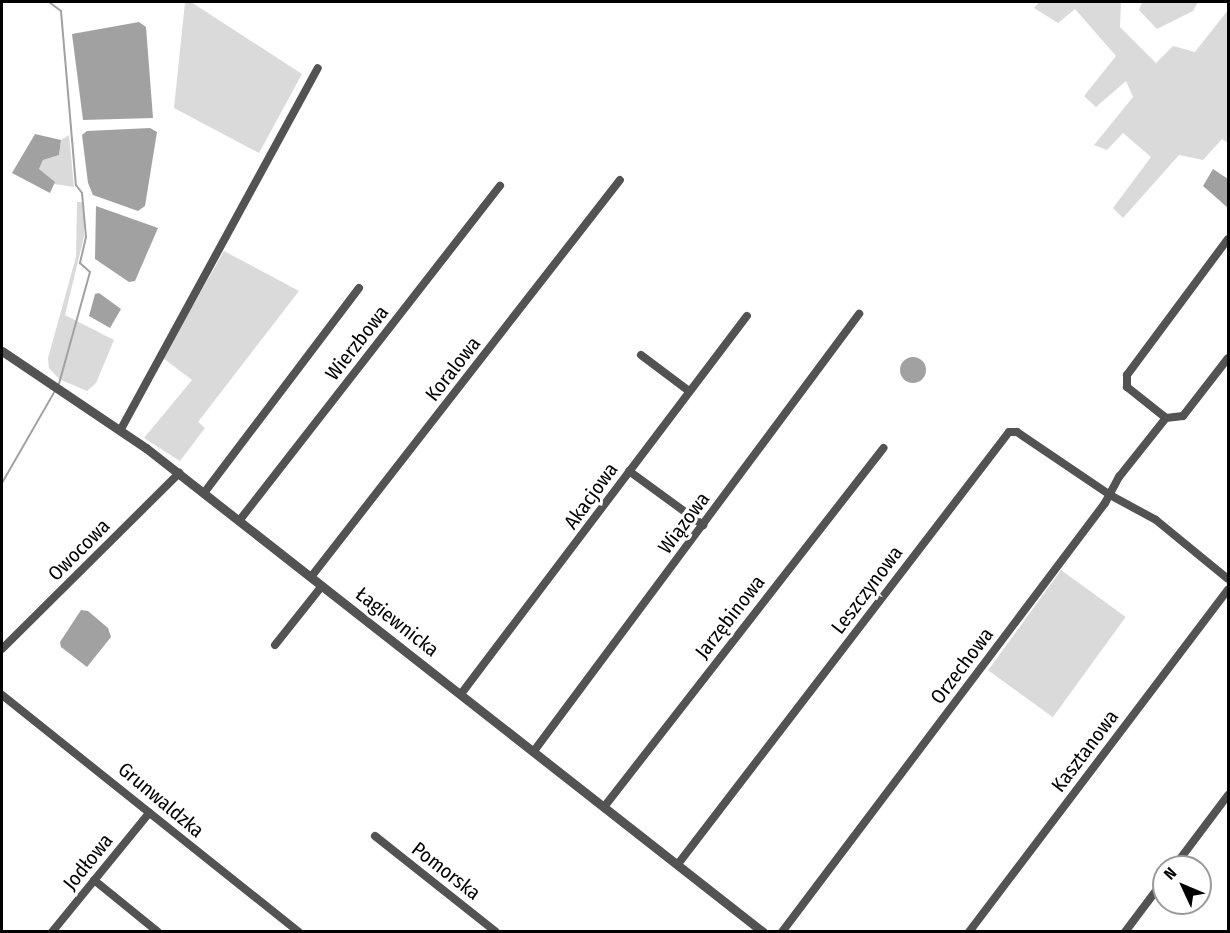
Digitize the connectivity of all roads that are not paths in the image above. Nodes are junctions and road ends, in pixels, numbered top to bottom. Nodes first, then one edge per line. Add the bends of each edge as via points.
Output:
1 (318, 68) dead end
2 (620, 180) dead end
3 (500, 186) dead end
4 (1228, 239) edge
5 (359, 288) dead end
6 (859, 314) dead end
7 (747, 316) dead end
8 (2, 351) edge
9 (641, 355) dead end
10 (1228, 358) edge
11 (689, 391) junction
12 (1167, 418) junction
13 (121, 429) junction
14 (883, 448) dead end
15 (629, 471) junction
16 (179, 473) junction
17 (204, 493) junction
18 (1110, 495) junction
19 (239, 521) junction
20 (703, 525) junction
21 (311, 577) junction
22 (1228, 579) edge
23 (322, 586) junction
24 (1228, 590) edge
25 (275, 645) dead end
26 (2, 649) edge
27 (2, 694) edge
28 (461, 694) junction
29 (534, 751) junction
30 (1228, 795) edge
31 (604, 807) junction
32 (149, 813) junction
33 (375, 836) dead end
34 (1183, 855) edge
35 (678, 864) junction
36 (94, 880) junction
37 (1152, 896) edge
38 (52, 932) edge
39 (158, 932) edge
40 (299, 932) edge
41 (496, 932) edge
42 (763, 932) edge
43 (782, 932) edge
44 (969, 932) edge
45 (1125, 932) edge

1 - 13 street
2 - 21 street, Koralowa
3 - 19 street, Wierzbowa
4 - 12 street via 1127,375 1127,387
5 - 17 street
6 - 20 street, Wiązowa
7 - 11 street, Akacjowa
8 - 13 street, Łagiewnicka
9 - 11 street
10 - 12 street, Orzechowa via 1183,416
11 - 15 street, Akacjowa
12 - 18 street, Orzechowa via 1119,477
13 - 16 street, Łagiewnicka
14 - 31 street, Jarzębinowa
15 - 20 street
15 - 28 street, Akacjowa
16 - 17 street, Łagiewnicka
16 - 26 street, Owocowa
17 - 19 street, Łagiewnicka
18 - 22 street, Leszczynowa via 1165,526
18 - 35 street, Leszczynowa via 1017,432 1005,435
18 - 43 street, Orzechowa
19 - 21 street, Łagiewnicka
20 - 29 street, Wiązowa
21 - 23 street, Łagiewnicka
23 - 25 street
23 - 28 street, Łagiewnicka
24 - 44 street, Kasztanowa
27 - 32 street, Grunwaldzka via 123,788
28 - 29 street, Łagiewnicka
29 - 31 street, Łagiewnicka
30 - 34 street
31 - 35 street, Łagiewnicka
32 - 36 street, Jodłowa
32 - 40 street, Grunwaldzka
33 - 41 street, Pomorska
35 - 42 street, Łagiewnicka
36 - 38 street, Jodłowa
36 - 39 street
37 - 45 street

